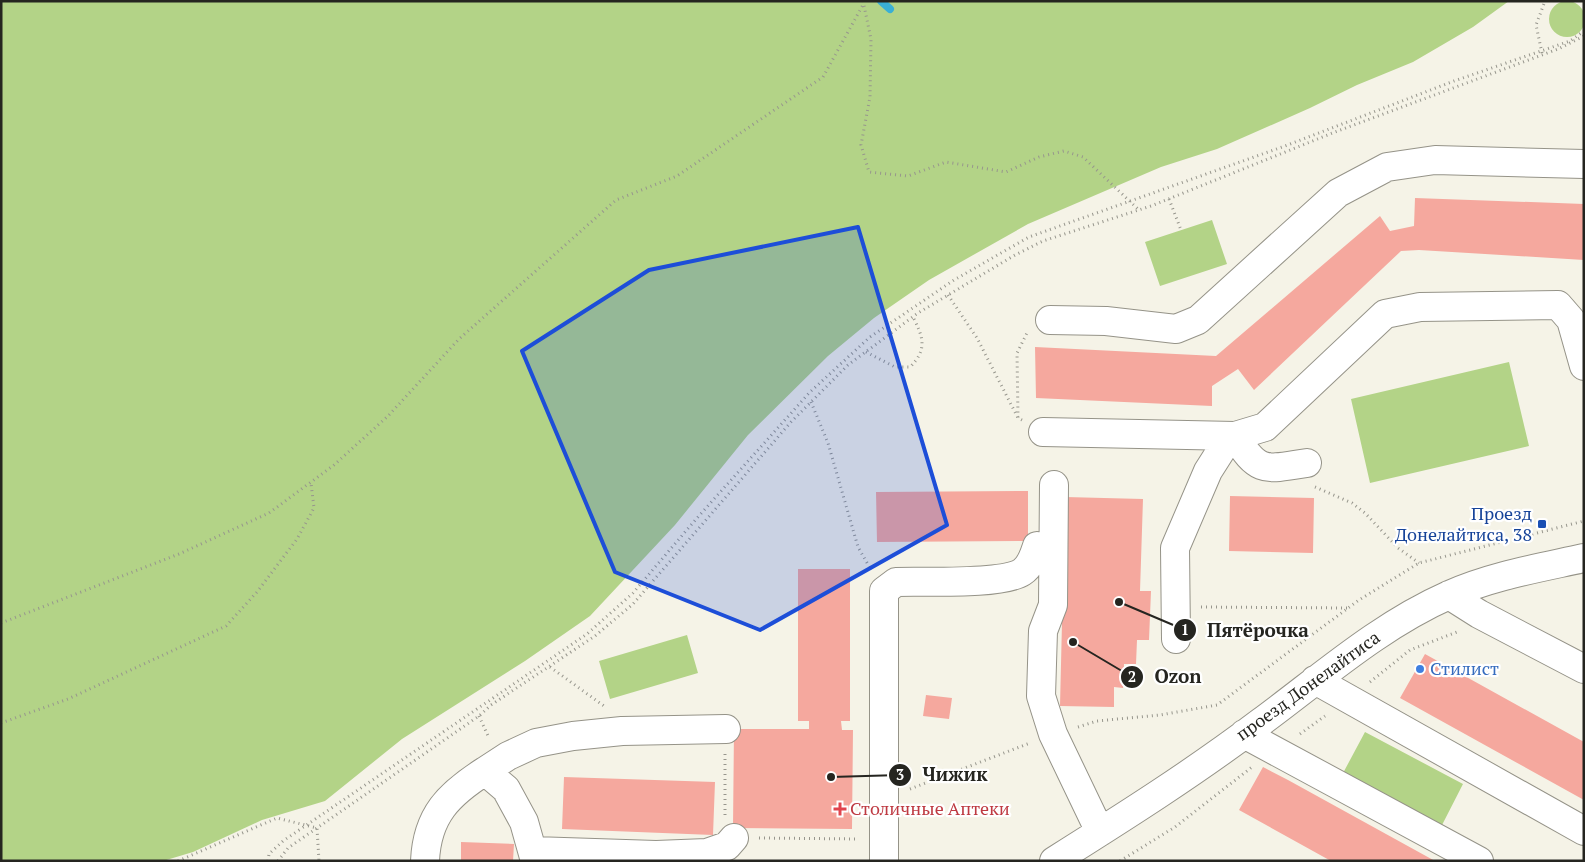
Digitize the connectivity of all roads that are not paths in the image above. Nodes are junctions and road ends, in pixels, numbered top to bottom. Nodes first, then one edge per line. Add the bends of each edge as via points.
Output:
1 (1584, 164) edge
2 (1050, 320) road end
3 (1584, 366) edge
4 (1043, 432) road end
5 (1235, 436) junction
6 (1303, 464) road end
7 (1054, 485) dead end
8 (1037, 546) dead end
9 (1584, 558) edge
10 (1449, 595) junction
11 (1176, 639) dead end
12 (1584, 669) edge
13 (1316, 680) junction
14 (726, 729) road end
15 (1244, 734) junction
16 (485, 771) junction
17 (1584, 831) edge
18 (1100, 832) junction
19 (729, 842) road end
20 (884, 850) edge
21 (534, 856) edge
22 (425, 861) edge
23 (1054, 861) edge
24 (1479, 861) edge

1 - 2 street via 1435,160 1387,167 1338,193 1198,320 1176,329 1106,321
3 - 5 street via 1571,320 1558,305 1420,307 1385,314 1265,427
4 - 5 street
5 - 6 street via 1246,454 1260,466 1272,468
5 - 11 street via 1208,471 1175,548
7 - 18 street via 1053,605 1043,631 1041,696 1052,734
8 - 20 street via 1033,560 1022,572 999,579 896,582 884,591
9 - 10 street, проезд Донелайтиса
10 - 12 street
10 - 13 street, проезд Донелайтиса via 1366,642
13 - 15 street, проезд Донелайтиса
13 - 17 street
14 - 16 street via 622,731 573,736 536,743
15 - 18 street, проезд Донелайтиса
15 - 24 street
16 - 21 street via 506,789 524,822
16 - 22 street via 446,800 430,830
18 - 23 street, проезд Донелайтиса
19 - 21 street via 707,853

